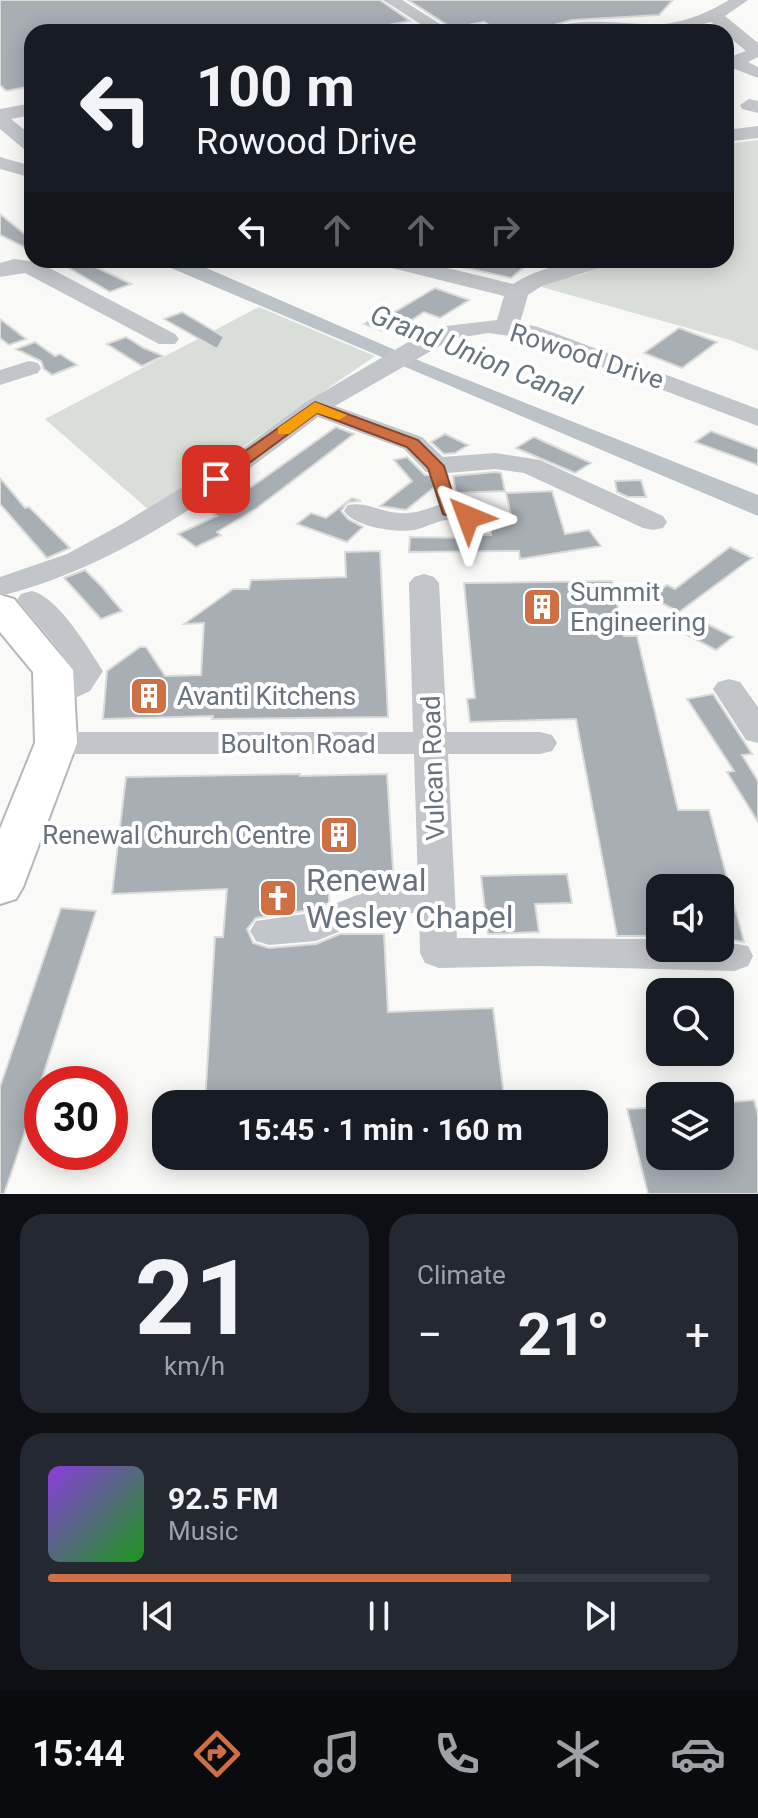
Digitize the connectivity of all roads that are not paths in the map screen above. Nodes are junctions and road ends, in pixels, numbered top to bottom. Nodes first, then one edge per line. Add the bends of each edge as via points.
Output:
1 (391, 0) edge
2 (740, 10) edge
3 (432, 24) edge
4 (712, 24) edge
5 (734, 46) edge
6 (756, 63) edge
7 (734, 85) edge
8 (24, 111) edge
9 (0, 117) edge
10 (758, 132) edge
11 (734, 135) edge
12 (24, 139) edge
13 (0, 163) edge
14 (24, 170) edge
15 (24, 265) edge
16 (30, 268) edge
17 (420, 268) edge
18 (571, 268) edge
19 (0, 270) edge
20 (44, 274) junction
21 (0, 289) edge
22 (517, 292) junction
23 (507, 327) junction
24 (167, 339) dead end
25 (315, 407) junction
26 (758, 418) edge
27 (436, 466) junction
28 (358, 511) dead end
29 (437, 515) junction
30 (476, 520) dead end
31 (636, 522) dead end
32 (424, 583) dead end
33 (0, 587) edge
34 (16, 604) edge
35 (56, 743) junction
36 (540, 743) dead end
37 (432, 744) junction
38 (0, 887) edge
39 (437, 896) junction
40 (269, 931) dead end
41 (646, 954) edge

1 - 3 street
2 - 4 street
5 - 6 street
6 - 7 street
8 - 9 street
9 - 12 street
10 - 11 street
13 - 14 street
15 - 19 street
16 - 20 street
17 - 22 street
18 - 22 street
20 - 21 street
20 - 24 street
22 - 23 street
23 - 25 street, Rowood Drive via 446,333
23 - 26 street, Rowood Drive
25 - 27 street via 413,443
25 - 33 street, Rowood Drive via 240,464 132,530 77,560
27 - 29 street
27 - 31 street via 511,461 581,489
28 - 29 street via 393,524
29 - 30 street
32 - 37 street, Vulcan Road
34 - 35 main road via 53,670 81,675
35 - 37 street, Boulton Road
35 - 38 main road
36 - 37 street, Boulton Road
37 - 39 street, Vulcan Road
39 - 40 street via 362,907 316,927
39 - 41 street, Vulcan Road via 439,953

